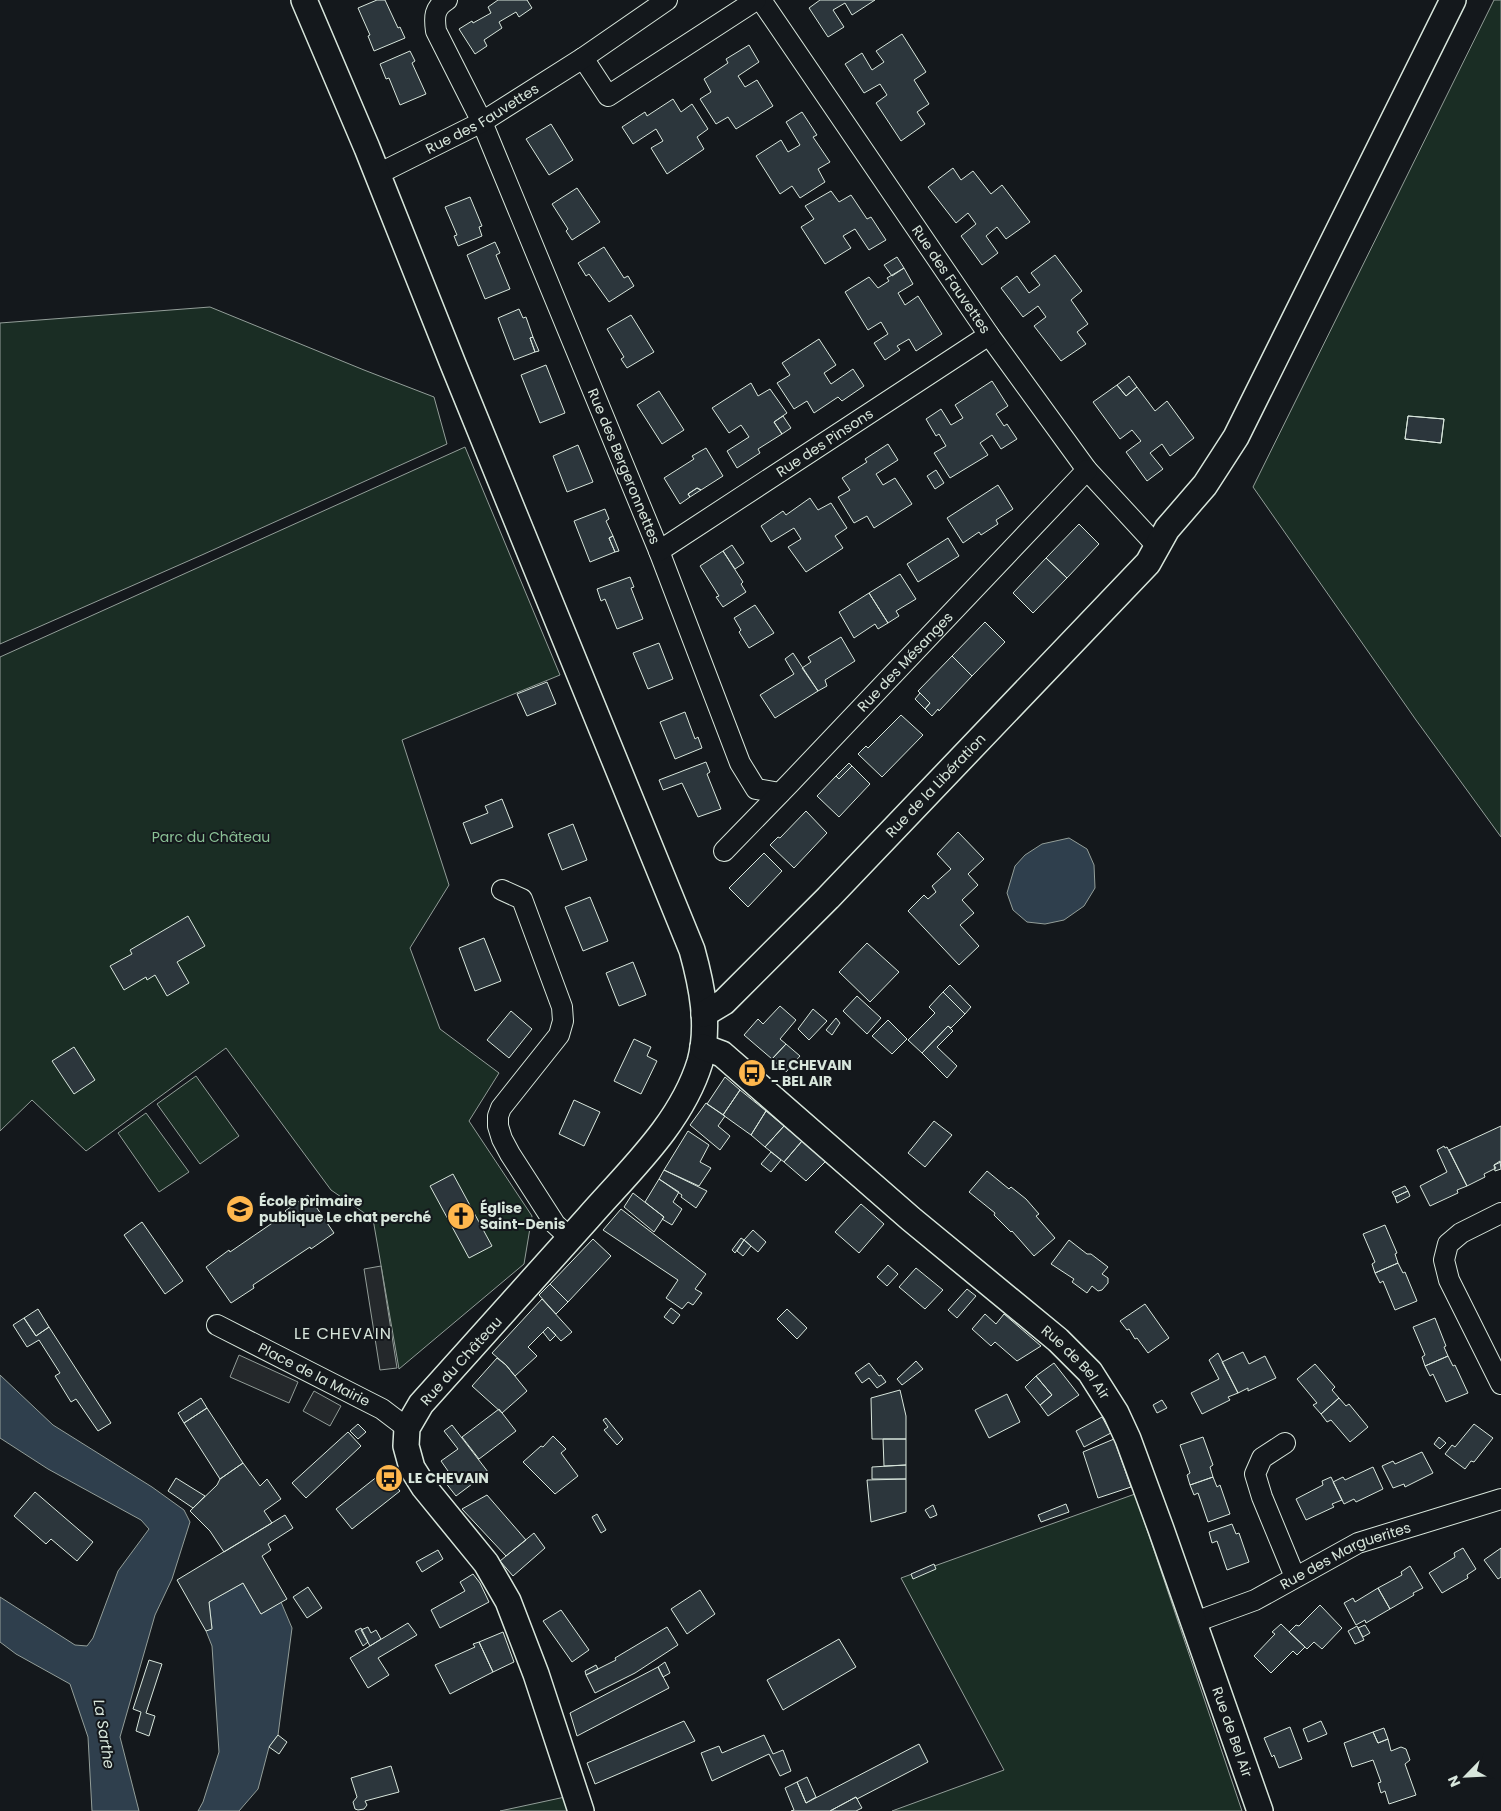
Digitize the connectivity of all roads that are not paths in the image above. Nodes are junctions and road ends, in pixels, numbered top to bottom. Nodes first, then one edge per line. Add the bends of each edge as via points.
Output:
1 (304, 0) edge
2 (447, 0) edge
3 (667, 0) edge
4 (756, 0) edge
5 (761, 0) edge
6 (1453, 0) edge
7 (583, 58) junction
8 (482, 122) junction
9 (378, 174) junction
10 (989, 336) junction
11 (1086, 470) junction
12 (1157, 546) junction
13 (659, 551) junction
14 (780, 793) junction
15 (724, 851) dead end
16 (502, 890) dead end
17 (704, 1014) junction
18 (703, 1047) junction
19 (1501, 1213) edge
20 (570, 1238) junction
21 (217, 1325) dead end
22 (1501, 1384) edge
23 (407, 1428) junction
24 (1285, 1443) dead end
25 (1501, 1499) edge
26 (1295, 1577) junction
27 (1195, 1622) junction
28 (581, 1811) edge
29 (1260, 1811) edge

1 - 9 street, Rue du Château
2 - 8 street, Rue des Bergeronnettes via 440,4 434,16 436,31
3 - 7 street, Rue des Fauvettes
4 - 7 street via 608,96
5 - 10 street, Rue des Fauvettes
6 - 12 street, Rue de la Libération via 1236,436 1205,485 1167,529
7 - 8 street, Rue des Fauvettes
8 - 9 street, Rue des Fauvettes
8 - 13 street, Rue des Bergeronnettes
9 - 17 street, Rue du Château via 692,950 702,989
10 - 11 street, Rue des Fauvettes
10 - 13 street, Rue des Pinsons
11 - 12 street, Rue des Fauvettes
11 - 14 street, Rue des Mésanges
12 - 17 street, Rue de la Libération via 1148,563 828,898 724,1002
13 - 14 street, Rue des Bergeronnettes via 740,764 756,789
14 - 15 street, Rue des Mésanges
16 - 20 street via 522,899 562,1007 563,1021 559,1035 501,1108 498,1126 510,1154 556,1224
17 - 18 street, Rue du Château
18 - 20 street, Rue du Château via 700,1062 676,1113 641,1159
18 - 27 street, Rue de Bel Air via 722,1054 1058,1340 1090,1372 1128,1439
19 - 22 street via 1461,1233 1448,1244 1444,1260 1449,1280
20 - 23 street, Rue du Château via 421,1404
21 - 23 street, Place de la Mairie via 382,1409
23 - 28 street via 406,1446 412,1468 486,1563 508,1601
24 - 26 street via 1262,1458 1255,1474
25 - 26 street, Rue des Marguerites via 1358,1543
26 - 27 street, Rue des Marguerites via 1255,1600
27 - 29 street, Rue de Bel Air

